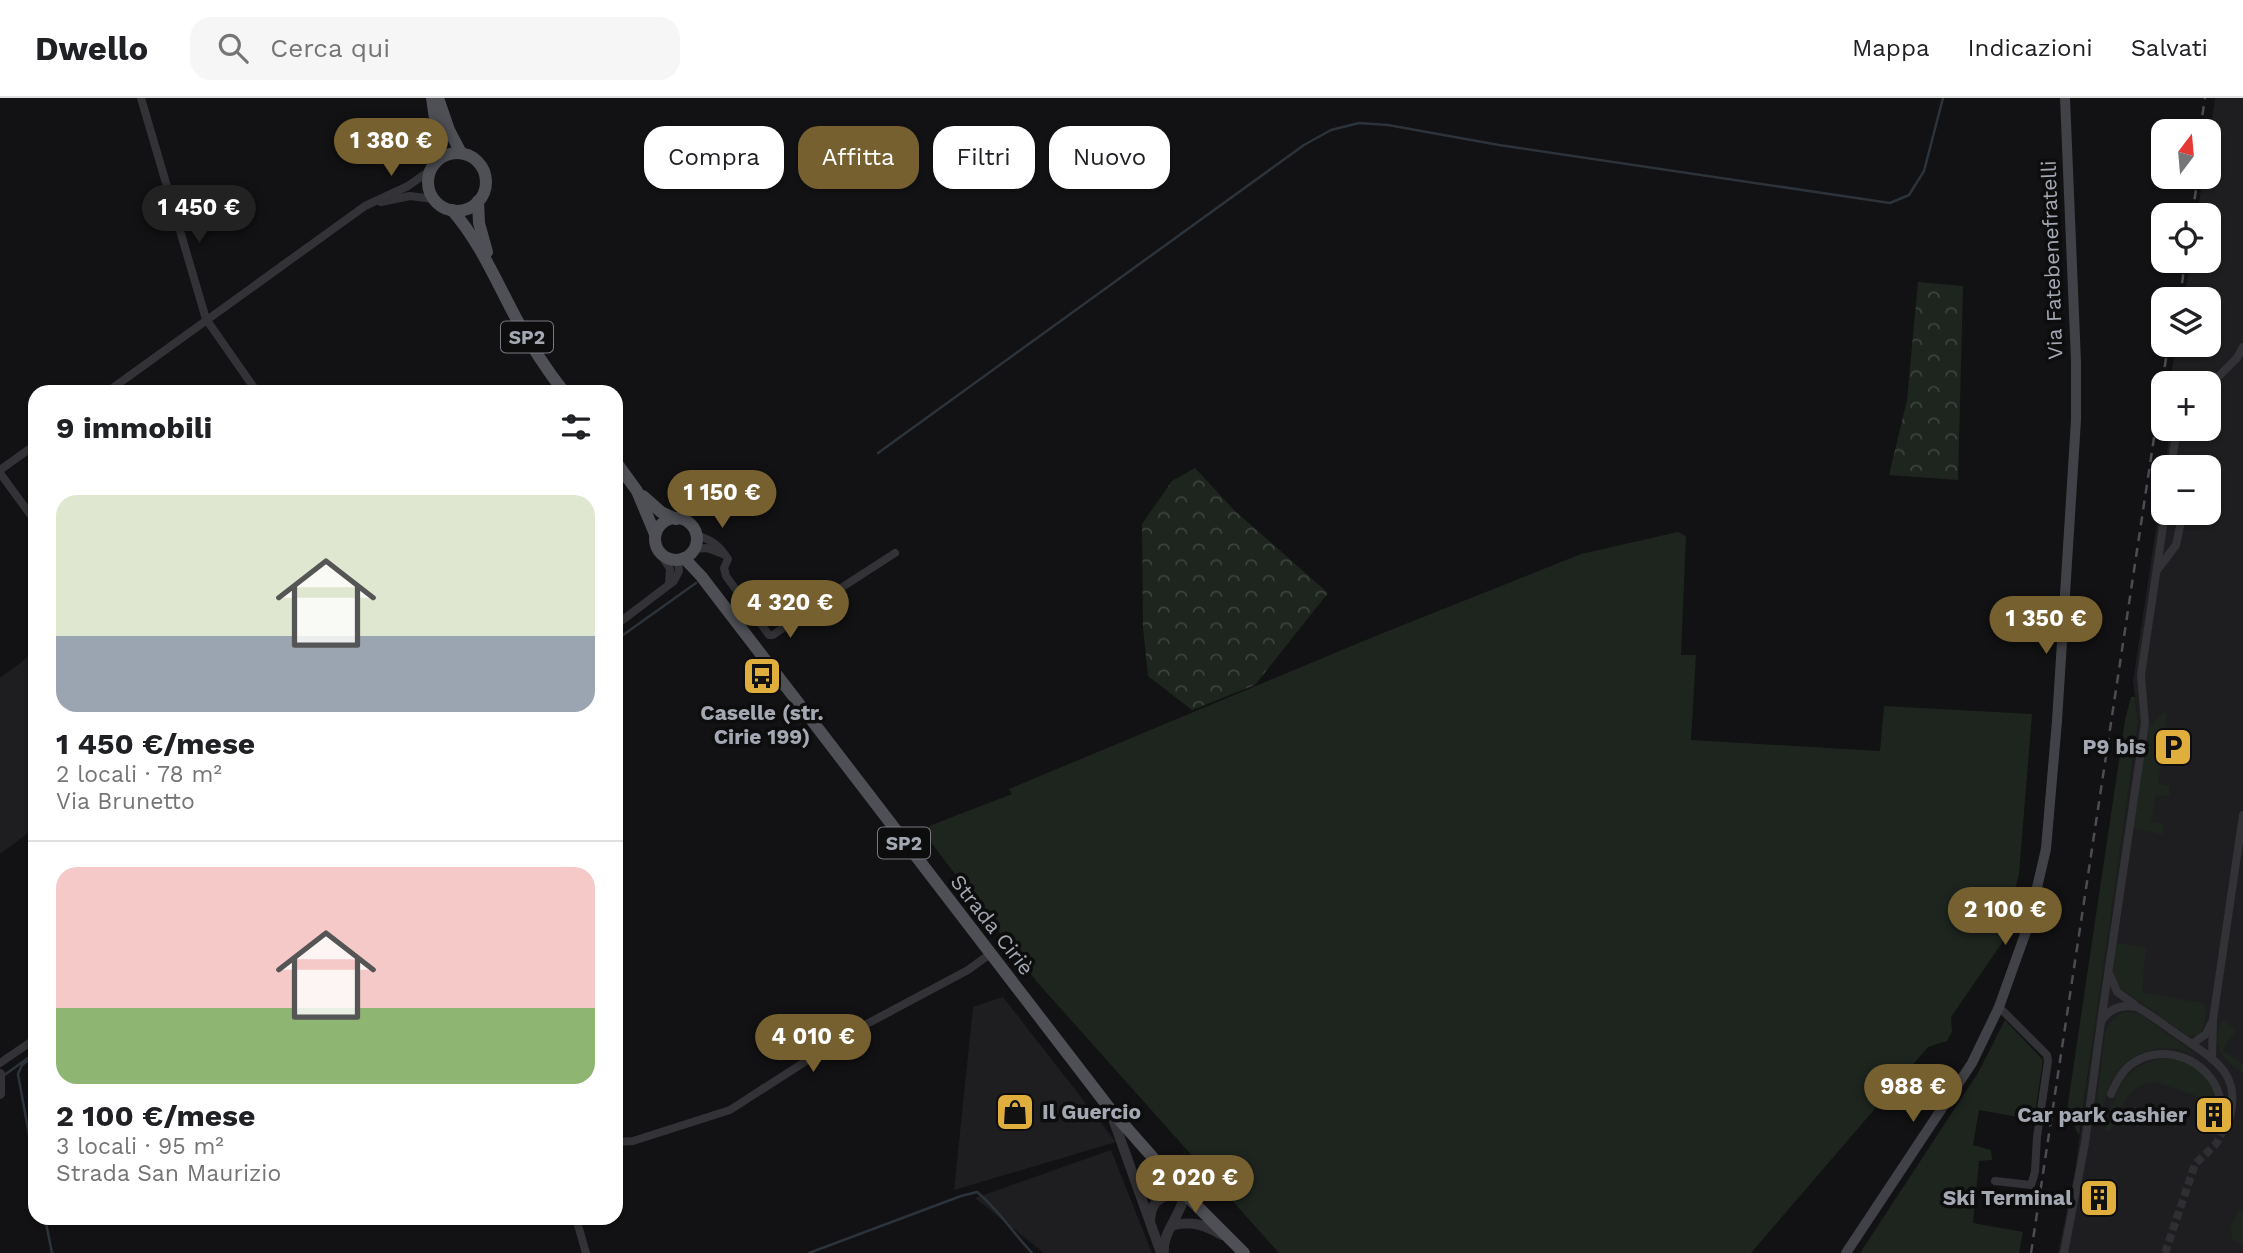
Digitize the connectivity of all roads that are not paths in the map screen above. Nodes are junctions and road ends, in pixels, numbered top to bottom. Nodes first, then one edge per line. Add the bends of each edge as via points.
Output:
1 (141, 98) edge
2 (432, 98) edge
3 (438, 98) edge
4 (2065, 98) edge
5 (461, 153) junction
6 (437, 160) junction
7 (429, 171) junction
8 (433, 200) junction
9 (478, 201) junction
10 (365, 206) junction
11 (452, 211) junction
12 (496, 279) junction
13 (206, 319) junction
14 (2243, 347) edge
15 (2221, 374) edge
16 (116, 385) edge
17 (252, 385) edge
18 (559, 385) edge
19 (28, 450) edge
20 (0, 471) edge
21 (623, 472) edge
22 (637, 491) junction
23 (28, 511) edge
24 (676, 519) junction
25 (2163, 525) edge
26 (2180, 525) edge
27 (655, 534) junction
28 (689, 551) junction
29 (660, 553) junction
30 (895, 553) dead end
31 (725, 555) junction
32 (2156, 572) junction
33 (668, 587) junction
34 (623, 620) edge
35 (2243, 815) edge
36 (990, 954) junction
37 (2109, 965) junction
38 (1999, 1007) junction
39 (2140, 1008) junction
40 (2213, 1020) junction
41 (2101, 1023) junction
42 (28, 1044) edge
43 (2192, 1044) junction
44 (2212, 1059) junction
45 (0, 1063) edge
46 (2111, 1094) dead end
47 (2220, 1098) dead end
48 (1110, 1109) junction
49 (2230, 1117) tunnel mouth
50 (623, 1142) edge
51 (1995, 1181) dead end
52 (1185, 1194) junction
53 (1150, 1224) junction
54 (578, 1225) edge
55 (1173, 1225) junction
56 (1233, 1242) junction
57 (586, 1253) edge
58 (1163, 1253) edge
59 (1244, 1253) edge
60 (1846, 1253) edge
61 (2064, 1253) edge

1 - 13 street
2 - 6 main road
3 - 5 main road
4 - 38 main road, Via Fatebenefratelli via 2076,419 2056,734 2037,897
5 - 6 main road
5 - 9 main road via 482,168 486,185
6 - 7 main road
7 - 8 main road
7 - 10 street
8 - 10 street via 411,196
8 - 11 main road
9 - 11 main road
9 - 12 main road via 478,223
10 - 13 street
11 - 12 main road via 469,230
12 - 18 main road, SP2
13 - 16 street
13 - 17 street
14 - 15 street
19 - 20 street
20 - 23 street
21 - 22 main road
22 - 24 main road
22 - 27 main road
24 - 27 main road via 663,523
24 - 28 main road via 689,523
25 - 32 street
26 - 32 street via 2176,545
27 - 29 main road
28 - 29 main road via 665,557
28 - 31 street via 707,548
28 - 31 street via 710,539
28 - 33 street
28 - 36 main road, Strada Ciriè / SP2 via 701,576
29 - 33 street via 670,569
30 - 31 street via 773,635 726,576
32 - 37 street via 2141,675 2145,723
33 - 34 street
35 - 40 street
36 - 48 main road, Strada Ciriè / SP2
36 - 50 street via 848,1034 730,1110
37 - 39 street via 2116,992
37 - 41 street
38 - 51 street via 2048,1055 2048,1061 2031,1185
38 - 60 main road, Via Fatebenefratelli via 1972,1063
39 - 41 street via 2119,1007
39 - 43 street
40 - 43 street via 2206,1034
40 - 44 street
41 - 61 street
42 - 45 street
43 - 44 street
44 - 49 street via 2229,1079 2234,1097
46 - 47 street via 2119,1077 2135,1062 2173,1055 2204,1069
48 - 52 main road, SP2
48 - 53 street, Strada Ciriè
52 - 53 street via 1167,1194 1157,1200
52 - 55 street
52 - 56 main road, SP2
53 - 58 street, Strada Ciriè
54 - 57 street
55 - 56 street via 1206,1226
55 - 58 street via 1164,1238
56 - 59 main road, SP2

